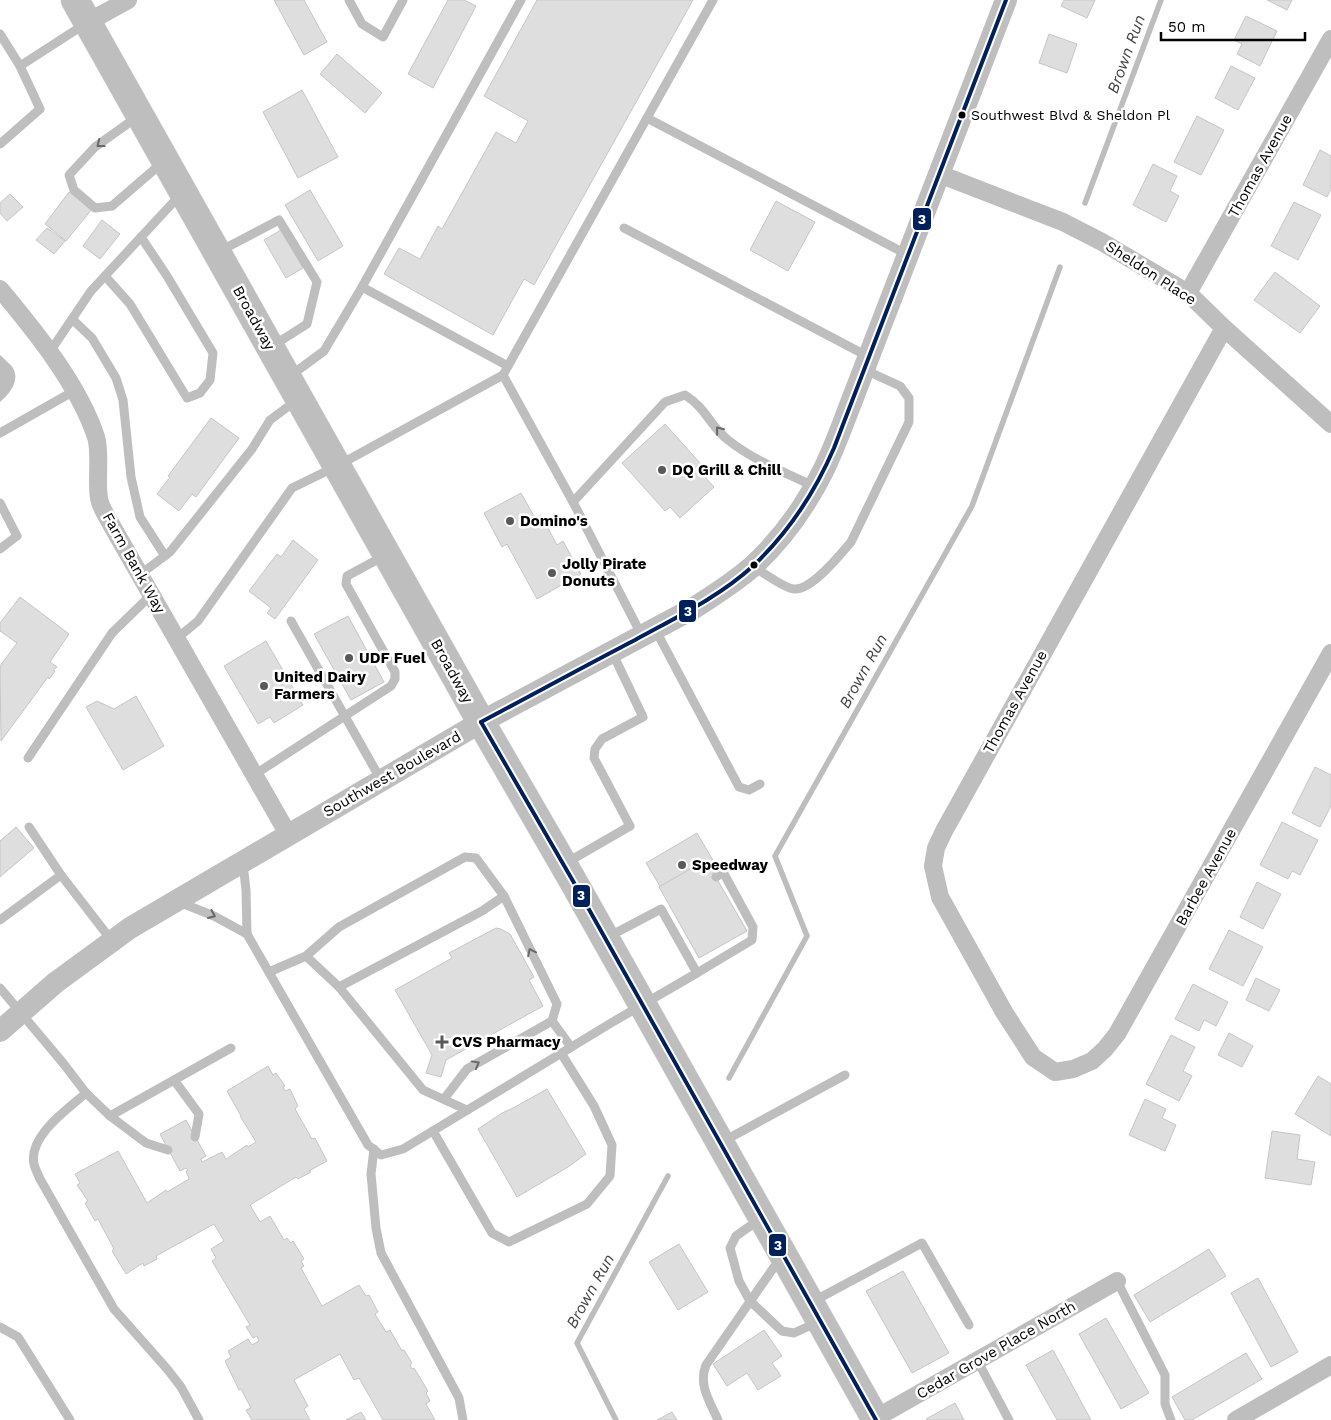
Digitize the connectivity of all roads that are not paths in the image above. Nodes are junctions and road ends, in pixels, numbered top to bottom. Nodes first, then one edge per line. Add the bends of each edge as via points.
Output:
1 (128, 0) edge
2 (349, 0) edge
3 (403, 0) edge
4 (521, 0) edge
5 (713, 0) edge
6 (1006, 0) edge
7 (81, 11) edge
8 (0, 34) edge
9 (1331, 39) edge
10 (20, 66) junction
11 (139, 116) junction
12 (647, 118) junction
13 (0, 144) edge
14 (165, 160) junction
15 (939, 174) junction
16 (184, 192) junction
17 (624, 228) dead end
18 (141, 237) junction
19 (217, 252) junction
20 (908, 255) junction
21 (105, 276) junction
22 (362, 287) junction
23 (0, 289) edge
24 (1188, 293) junction
25 (72, 319) junction
26 (1224, 328) junction
27 (270, 348) junction
28 (49, 353) junction
29 (866, 364) junction
30 (505, 370) junction
31 (293, 388) junction
32 (74, 391) junction
33 (1331, 424) edge
34 (0, 434) edge
35 (337, 466) junction
36 (814, 487) junction
37 (573, 502) junction
38 (0, 503) edge
39 (0, 548) edge
40 (386, 554) junction
41 (165, 556) junction
42 (753, 566) junction
43 (139, 575) junction
44 (151, 595) junction
45 (291, 621) dead end
46 (648, 633) junction
47 (176, 639) junction
48 (612, 652) junction
49 (1331, 654) edge
50 (344, 717) junction
51 (481, 722) junction
52 (28, 758) dead end
53 (254, 775) junction
54 (381, 780) junction
55 (760, 784) dead end
56 (29, 827) dead end
57 (288, 834) junction
58 (243, 861) junction
59 (564, 865) junction
60 (62, 875) junction
61 (716, 877) dead end
62 (504, 896) junction
63 (176, 901) junction
64 (0, 920) edge
65 (247, 934) junction
66 (605, 939) junction
67 (112, 941) junction
68 (306, 956) junction
69 (269, 972) junction
70 (697, 974) junction
71 (339, 987) junction
72 (0, 988) edge
73 (642, 1005) junction
74 (20, 1014) junction
75 (552, 1021) junction
76 (0, 1031) edge
77 (571, 1047) junction
78 (231, 1048) dead end
79 (561, 1054) junction
80 (1055, 1072) joint
81 (845, 1075) dead end
82 (174, 1080) junction
83 (86, 1093) junction
84 (444, 1099) junction
85 (467, 1110) junction
86 (110, 1116) junction
87 (434, 1131) junction
88 (195, 1137) dead end
89 (720, 1143) junction
90 (374, 1149) junction
91 (168, 1150) dead end
92 (762, 1218) junction
93 (783, 1255) junction
94 (1117, 1281) joint
95 (750, 1301) junction
96 (815, 1312) junction
97 (969, 1325) dead end
98 (0, 1327) edge
99 (977, 1360) junction
100 (1331, 1365) edge
101 (876, 1419) edge
102 (70, 1420) edge
103 (199, 1420) edge
104 (462, 1420) edge
105 (718, 1420) edge
106 (1010, 1420) edge
107 (1172, 1420) edge
108 (1236, 1420) edge

1 - 7 street
2 - 3 lane via 362,24 384,37
4 - 22 lane
5 - 12 lane
6 - 15 street, Southwest Boulevard
7 - 10 lane
7 - 11 main road, Broadway
8 - 10 lane
9 - 24 street, Thomas Avenue
10 - 13 lane via 40,110
11 - 14 main road, Broadway
11 -> 14 lane via 95,147 70,175 74,190 95,208 112,206
12 - 20 lane
12 - 30 lane
14 - 16 main road, Broadway
15 - 20 street, Southwest Boulevard
15 - 24 street, Sheldon Place via 1063,222
16 - 18 lane
16 - 19 main road, Broadway
17 - 29 lane
18 - 21 lane
18 - 21 lane via 213,353 210,380 200,393 187,398 130,304
19 - 27 main road, Broadway
19 - 27 lane via 279,220 317,282 307,324
20 - 29 street, Southwest Boulevard
21 - 25 lane
22 - 30 lane
22 - 31 lane via 324,351
23 - 28 street, Farm Bank Way
24 - 26 street, Sheldon Place
25 - 28 lane
25 - 41 lane via 92,338 116,378 123,400 131,477 140,517
26 - 33 street, Sheldon Place
26 - 80 street, Thomas Avenue via 936,848 935,881 949,915 1033,1057
27 - 31 main road, Broadway
28 - 32 street, Farm Bank Way
29 - 36 street, Southwest Boulevard
29 - 42 lane via 900,386 909,398 909,422 851,542 804,588 794,590
30 - 35 lane
30 - 37 lane
31 - 35 main road, Broadway
31 - 41 lane via 252,449
32 - 34 lane
32 - 43 street, Farm Bank Way via 97,439 99,500
35 - 40 main road, Broadway
35 - 47 lane via 292,488 198,621
36 -> 37 lane via 757,459 726,439 696,402 685,395 665,402
36 - 42 street, Southwest Boulevard via 788,525
37 - 46 lane
38 - 39 lane via 17,536
40 - 50 lane via 347,576 346,584 395,672 395,679 391,686
40 - 51 main road, Broadway
41 - 43 lane
42 - 46 street, Southwest Boulevard via 694,608
43 - 44 street, Farm Bank Way
44 - 47 street, Farm Bank Way
44 - 52 lane via 112,633
45 - 50 lane
46 - 48 street, Southwest Boulevard
46 - 55 lane via 739,787 749,790
47 - 53 street, Farm Bank Way
48 - 51 street, Southwest Boulevard
48 - 59 lane via 643,717 602,739 594,749 594,758 630,826
49 - 80 street, Barbee Avenue via 1118,1034 1092,1061
50 - 53 lane
50 - 54 lane
51 - 54 street, Southwest Boulevard
51 - 59 main road, Broadway
53 - 57 street, Farm Bank Way
54 - 57 street, Southwest Boulevard
56 - 60 lane
57 - 58 street, Southwest Boulevard
58 - 63 street, Southwest Boulevard
58 - 65 lane
59 - 66 main road, Broadway
60 - 64 lane
60 - 67 lane
61 - 70 lane via 722,872 753,927 752,940
62 - 68 lane via 476,858 465,857 339,927
62 - 71 lane via 482,911
75 -> 62 lane via 557,1004
63 -> 65 lane
63 - 67 street, Southwest Boulevard
65 - 69 lane
66 - 70 lane via 665,907
66 - 73 main road, Broadway
67 - 74 street, Southwest Boulevard via 55,983
68 - 69 lane
68 - 71 lane
69 - 90 lane via 368,1145
70 - 73 lane
71 - 84 lane via 423,1090
72 - 74 lane
73 - 77 lane
73 - 89 main road, Broadway
74 - 76 street, Southwest Boulevard
74 - 83 lane
75 - 77 lane
84 -> 75 lane via 467,1069
77 - 79 lane
78 - 82 lane
79 - 85 lane
79 - 87 lane via 594,1106 612,1145 610,1176 587,1204 509,1242 492,1233
81 - 89 lane
82 - 86 lane
82 - 88 lane via 199,1114
83 - 86 lane
83 - 103 lane via 46,1129 37,1144 34,1162 40,1179 114,1309 168,1370
84 - 85 lane
85 - 87 lane
86 - 91 lane via 146,1143
87 - 90 lane via 403,1149 381,1155
89 - 92 main road, Broadway
90 - 104 lane via 371,1174 381,1253 459,1398
92 - 93 main road, Broadway
92 - 95 lane via 736,1236 730,1248 739,1282
93 - 95 lane
93 - 96 main road, Broadway
94 - 99 street, Cedar Grove Place North
94 - 107 lane via 1166,1375 1165,1404
95 - 96 lane via 782,1331 794,1333
95 - 105 lane via 706,1365 702,1376
96 - 97 lane via 922,1243
96 - 101 main road, Broadway
98 - 102 lane via 18,1337
99 - 101 street, Cedar Grove Place North
99 - 106 lane
100 - 108 street

